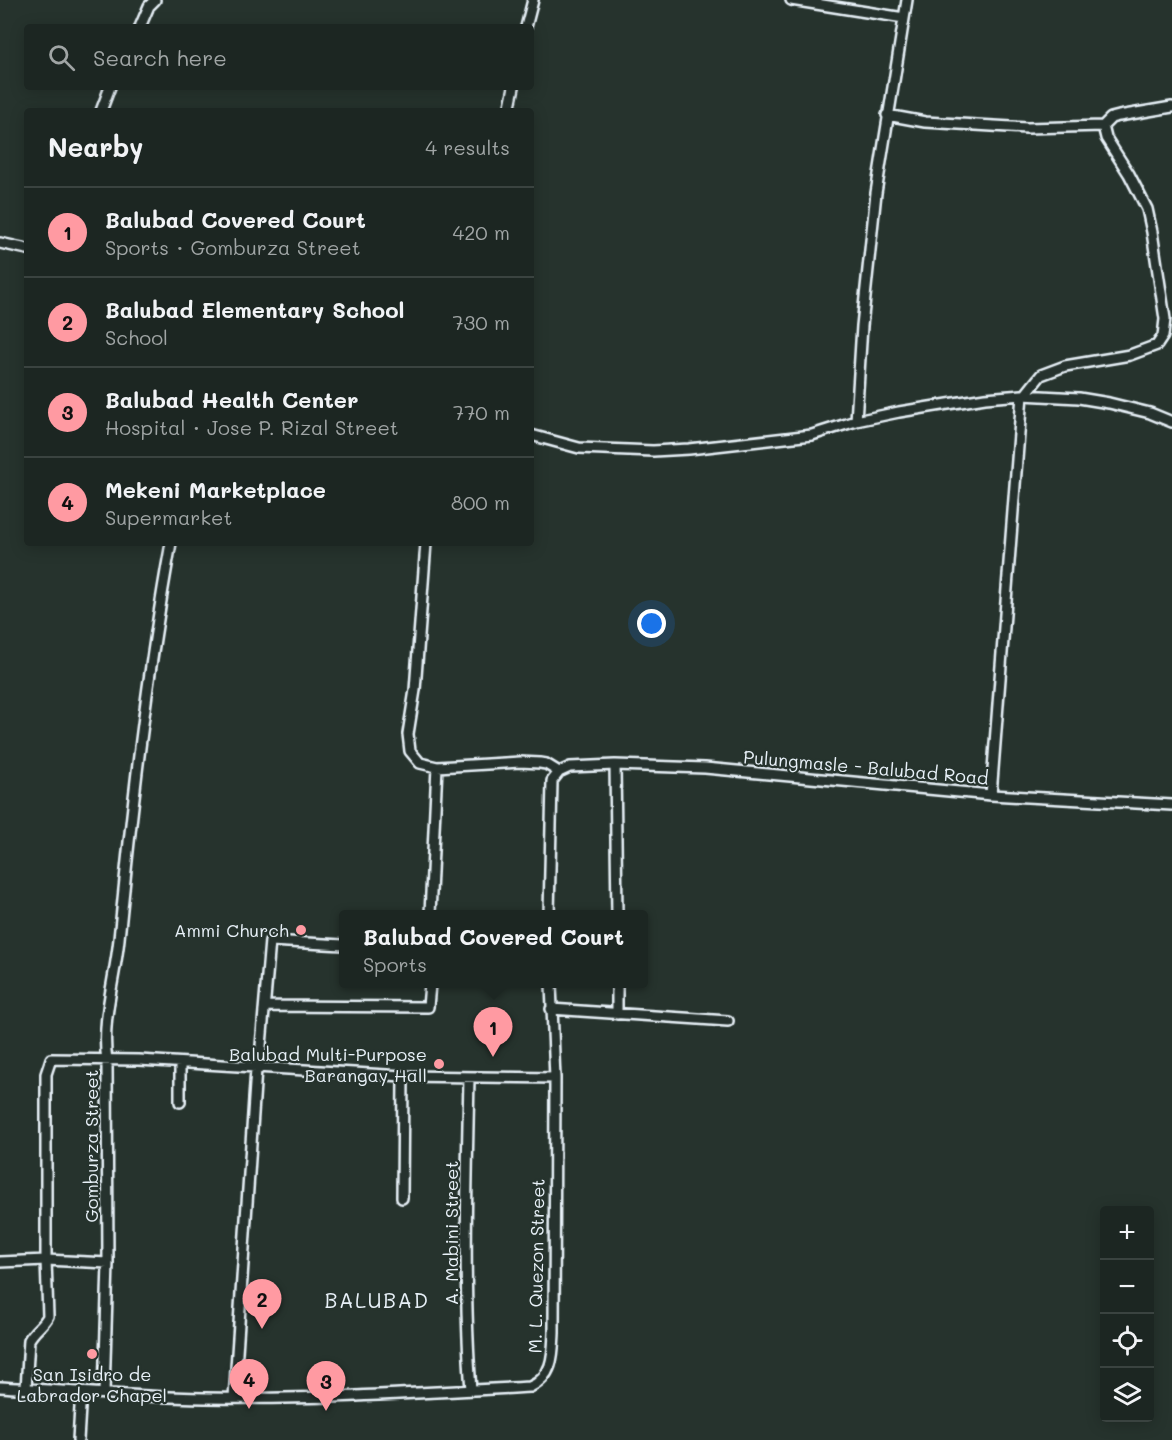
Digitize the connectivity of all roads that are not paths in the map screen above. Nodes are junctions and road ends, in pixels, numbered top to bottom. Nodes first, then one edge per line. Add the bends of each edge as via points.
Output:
1 (155, 0) edge
2 (532, 0) edge
3 (791, 0) edge
4 (907, 0) edge
5 (904, 18) junction
6 (141, 24) edge
7 (527, 24) edge
8 (109, 90) edge
9 (513, 90) edge
10 (1172, 107) edge
11 (102, 108) edge
12 (510, 108) edge
13 (887, 116) junction
14 (1103, 126) junction
15 (0, 243) edge
16 (24, 248) edge
17 (1023, 394) junction
18 (856, 421) junction
19 (1172, 422) edge
20 (534, 436) edge
21 (170, 546) edge
22 (426, 546) edge
23 (615, 765) junction
24 (436, 767) junction
25 (559, 772) junction
26 (991, 795) junction
27 (1172, 805) edge
28 (430, 910) edge
29 (549, 910) edge
30 (617, 910) edge
31 (339, 945) edge
32 (430, 988) edge
33 (550, 988) edge
34 (617, 988) edge
35 (265, 1006) junction
36 (551, 1009) junction
37 (617, 1014) junction
38 (728, 1022) dead end
39 (107, 1061) junction
40 (180, 1063) junction
41 (258, 1069) junction
42 (403, 1076) junction
43 (469, 1077) junction
44 (555, 1078) junction
45 (180, 1102) dead end
46 (402, 1198) dead end
47 (46, 1260) junction
48 (0, 1262) edge
49 (108, 1263) junction
50 (0, 1387) edge
51 (26, 1389) junction
52 (471, 1390) junction
53 (81, 1392) junction
54 (104, 1393) junction
55 (234, 1398) junction
56 (78, 1440) edge

1 - 6 street
2 - 7 street
3 - 5 street
4 - 5 street
5 - 13 street
8 - 11 street
9 - 12 street
10 - 14 street via 1111,118
13 - 14 street via 1027,128
13 - 18 street via 868,263
14 - 17 street via 1147,209 1165,319 1163,336 1157,345 1130,355 1065,366 1041,375
15 - 16 street
17 - 18 street
17 - 19 street via 1109,403
17 - 26 street
18 - 20 street via 785,439 653,451 579,448
21 - 39 street via 152,655 117,958 105,1024
22 - 24 street via 408,734 410,751 420,763
23 - 25 street, Pulungmasle - Balubad Road via 570,767
23 - 26 street, Pulungmasle - Balubad Road via 705,768
23 - 30 street
24 - 25 street via 540,763
24 - 28 street
25 - 29 street via 552,781
26 - 27 street, Pulungmasle - Balubad Road
31 - 35 street via 270,941
32 - 35 street via 428,1007
33 - 36 street, M. L. Quezon Street
34 - 37 street
35 - 41 street
36 - 37 street
36 - 44 street, M. L. Quezon Street
37 - 38 street
39 - 40 street, Gomburza Street
39 - 47 street via 51,1059 46,1074
39 - 49 street, Gomburza Street
40 - 41 street, Gomburza Street
40 - 45 street
41 - 42 street, Gomburza Street
41 - 55 street
42 - 43 street, Gomburza Street
42 - 46 street
43 - 44 street, Gomburza Street
43 - 52 street, A. Mabini Street
44 - 52 street, M. L. Quezon Street via 554,1334 549,1368 547,1375 530,1387
47 - 48 street
47 - 49 street
47 - 51 street via 48,1316 30,1340
49 - 54 street, Gomburza Street
50 - 51 street, M. L. Quezon Street
51 - 53 street, M. L. Quezon Street
52 - 55 street, M. L. Quezon Street
53 - 54 street, M. L. Quezon Street
53 - 56 street
54 - 55 street, M. L. Quezon Street

